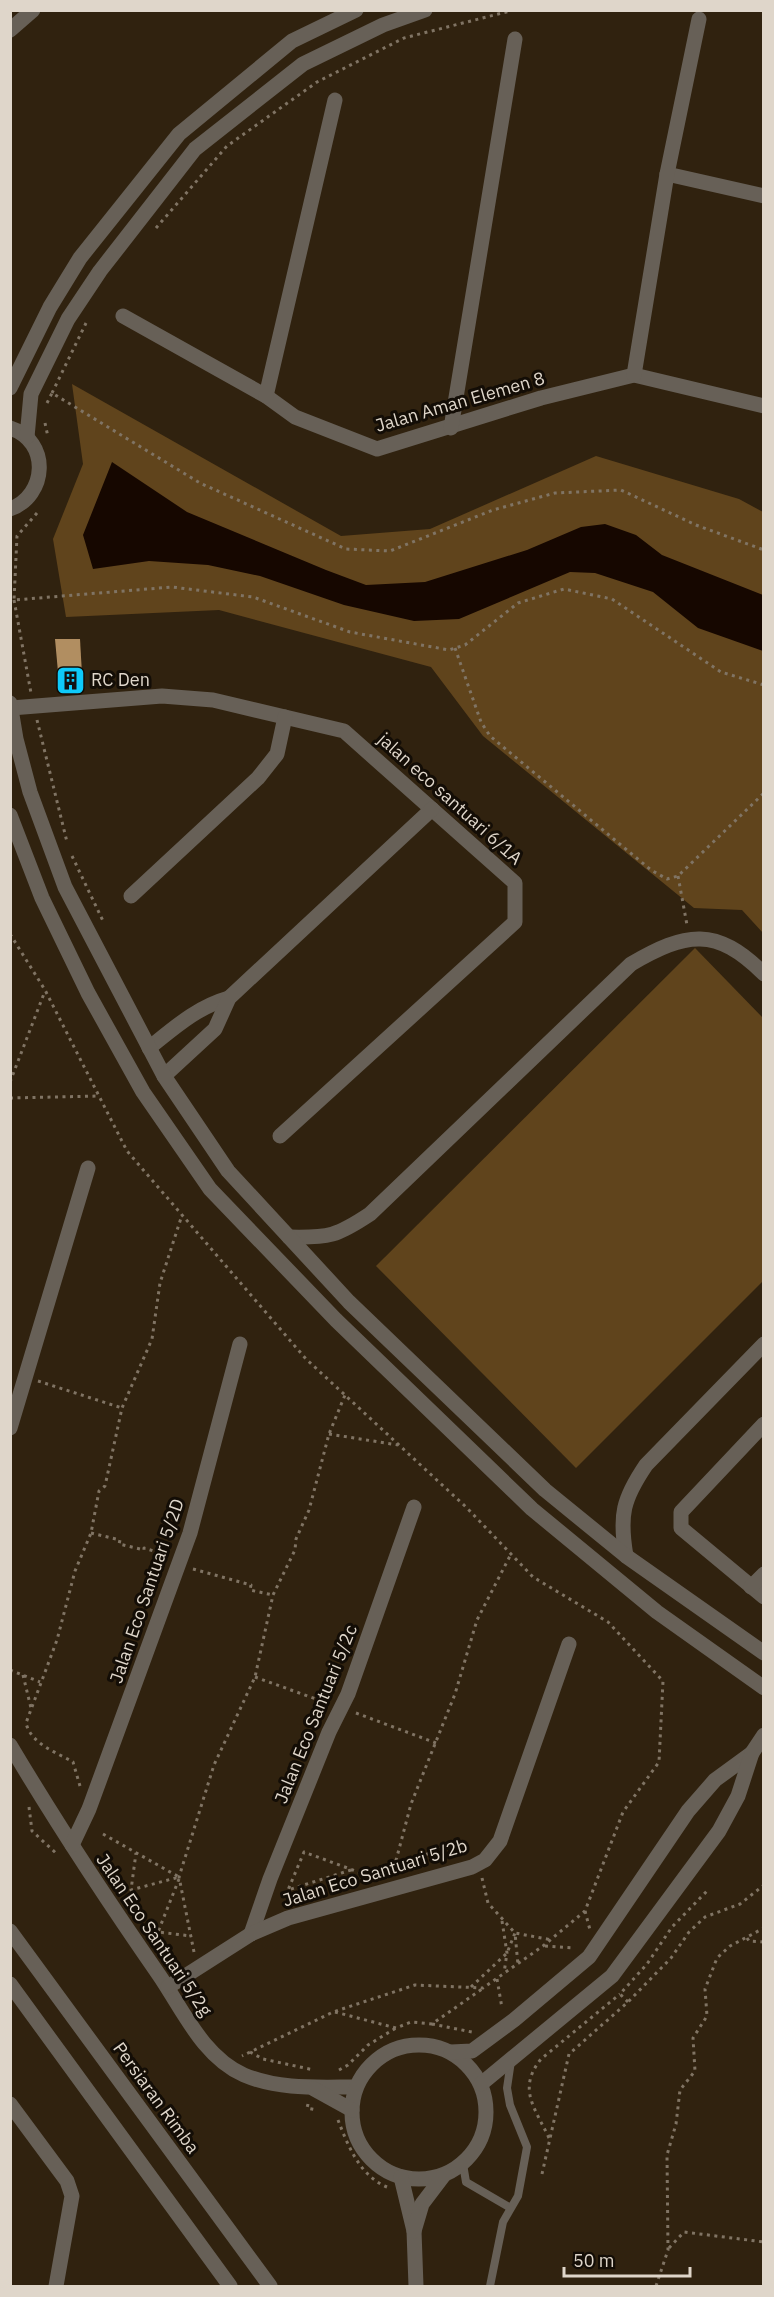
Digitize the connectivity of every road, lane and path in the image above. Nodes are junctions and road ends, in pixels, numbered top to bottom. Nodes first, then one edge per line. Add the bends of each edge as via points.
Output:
1 (33, 10) edge
2 (356, 10) edge
3 (425, 10) edge
4 (514, 10) edge
5 (699, 19) dead end
6 (10, 30) edge
7 (515, 39) dead end
8 (334, 100) dead end
9 (668, 174) junction
10 (764, 196) edge
11 (154, 230) dead end
12 (123, 316) dead end
13 (91, 317) dead end
14 (633, 375) junction
15 (10, 388) edge
16 (52, 393) junction
17 (266, 396) junction
18 (764, 406) edge
19 (10, 428) edge
20 (450, 428) junction
21 (27, 437) junction
22 (50, 443) dead end
23 (10, 510) edge
24 (37, 512) dead end
25 (764, 550) edge
26 (14, 600) junction
27 (455, 648) junction
28 (764, 685) edge
29 (11, 706) edge
30 (34, 706) junction
31 (285, 717) junction
32 (764, 793) edge
33 (432, 808) junction
34 (11, 817) edge
35 (678, 876) junction
36 (131, 896) dead end
37 (107, 930) dead end
38 (690, 940) junction
39 (764, 974) edge
40 (45, 990) dead end
41 (229, 998) junction
42 (148, 1048) junction
43 (164, 1076) junction
44 (10, 1082) edge
45 (98, 1096) dead end
46 (10, 1098) edge
47 (280, 1136) dead end
48 (88, 1168) dead end
49 (182, 1215) dead end
50 (289, 1237) junction
51 (240, 1344) dead end
52 (764, 1344) edge
53 (26, 1377) junction
54 (345, 1395) dead end
55 (122, 1408) junction
56 (764, 1424) edge
57 (10, 1428) edge
58 (328, 1434) junction
59 (399, 1445) dead end
60 (414, 1507) dead end
61 (511, 1554) dead end
62 (626, 1556) junction
63 (764, 1574) edge
64 (751, 1587) junction
65 (764, 1597) edge
66 (570, 1644) dead end
67 (764, 1653) edge
68 (10, 1670) edge
69 (23, 1675) junction
70 (40, 1682) junction
71 (764, 1688) edge
72 (31, 1707) junction
73 (764, 1735) edge
74 (10, 1745) edge
75 (752, 1753) junction
76 (91, 1804) junction
77 (103, 1834) dead end
78 (72, 1845) junction
79 (136, 1852) junction
80 (394, 1868) dead end
81 (179, 1877) junction
82 (764, 1885) edge
83 (707, 1891) dead end
84 (585, 1911) dead end
85 (502, 1919) dead end
86 (764, 1928) edge
87 (10, 1931) edge
88 (591, 1933) dead end
89 (251, 1934) junction
90 (191, 1936) junction
91 (747, 1938) junction
92 (764, 1942) edge
93 (543, 1946) dead end
94 (579, 1948) dead end
95 (507, 1953) junction
96 (518, 1965) dead end
97 (202, 1966) junction
98 (503, 1975) dead end
99 (10, 1984) edge
100 (168, 1988) junction
101 (470, 1988) dead end
102 (483, 1988) dead end
103 (620, 1994) junction
104 (628, 2002) junction
105 (333, 2012) dead end
106 (432, 2024) junction
107 (396, 2028) junction
108 (475, 2031) dead end
109 (250, 2052) dead end
110 (451, 2052) junction
111 (511, 2060) junction
112 (314, 2070) junction
113 (322, 2070) dead end
114 (331, 2070) dead end
115 (481, 2084) junction
116 (311, 2087) junction
117 (356, 2087) junction
118 (10, 2104) edge
119 (352, 2110) junction
120 (324, 2111) dead end
121 (336, 2116) dead end
122 (549, 2140) junction
123 (463, 2164) junction
124 (542, 2174) dead end
125 (444, 2175) junction
126 (396, 2183) junction
127 (509, 2207) junction
128 (414, 2231) junction
129 (764, 2242) edge
130 (668, 2250) junction
131 (56, 2286) edge
132 (230, 2286) edge
133 (270, 2286) edge
134 (416, 2286) edge
135 (490, 2286) edge
136 (656, 2286) edge

1 - 6 street
2 - 15 street via 292,41 179,134 80,258 50,307
3 - 21 street via 383,25 303,64 195,149 100,271 68,319 31,394
4 - 11 path via 404,38 317,81 227,146
5 - 9 street
7 - 20 street
8 - 17 street
9 - 10 street
9 - 14 street
12 - 17 street, Jalan Aman Elemen 8
13 - 16 path
14 - 18 street, Jalan Aman Elemen 8
14 - 20 street, Jalan Aman Elemen 8 via 541,398
16 - 22 path via 43,414
16 - 25 path via 200,483 346,549 390,551 493,510 555,493 621,490 696,525
17 - 20 street, Jalan Aman Elemen 8 via 295,417 377,449
19 - 21 street
21 - 23 street via 40,460 40,474 29,498
24 - 26 path via 17,536
26 - 27 path via 172,587 253,597 350,633
26 - 30 path
27 - 28 path via 465,645 518,603 564,589 612,599 721,672
27 - 35 path via 481,722 490,736 651,870 667,879
29 - 30 street, jalan eco santuari 6/1A
29 - 42 street via 30,792 65,887
30 - 31 street, jalan eco santuari 6/1A via 162,696 213,700
30 - 37 path via 68,846
31 - 33 street, jalan eco santuari 6/1A via 344,731
31 - 36 street via 277,754 258,778
32 - 35 path
33 - 41 street
33 - 47 street, jalan eco santuari 6/1A via 515,883 515,922
34 - 71 street via 42,898 88,993 143,1092 210,1189 336,1320 532,1509 657,1612
35 - 38 path
38 - 39 street via 723,942
38 - 50 street via 672,942 631,964 370,1214 345,1231 325,1238
40 - 44 path
41 - 42 street via 194,1013
41 - 43 street via 215,1029
42 - 43 street
43 - 50 street via 228,1171
45 - 46 path
48 - 53 street
49 - 55 path via 160,1283 152,1339
50 - 62 street via 350,1302 537,1482
51 - 76 street, Jalan Eco Santuari 5/2D via 190,1533
52 - 62 street via 646,1465 632,1485 622,1509
53 - 55 path
53 - 57 street
54 - 58 path
55 - 70 path via 91,1533
56 - 64 street via 681,1512 681,1528
58 - 59 path
58 - 81 path via 309,1510 273,1595 255,1677 214,1766
60 - 89 street, Jalan Eco Santuari 5/2c via 348,1694 299,1805
61 - 80 path via 477,1620 455,1694 411,1804
62 - 67 street
63 - 64 street
64 - 65 street
66 - 89 street, Jalan Eco Santuari 5/2b via 500,1841 485,1860 472,1867 288,1918
68 - 69 path
69 - 70 path
69 - 72 path
70 - 72 path
72 - 76 path via 26,1723 28,1733 73,1762 83,1800
73 - 75 street
74 - 78 street, Jalan Eco Santuari 5/2g
75 - 110 street via 715,1780 687,1811 589,1957 472,2051
75 - 111 street via 738,1796 719,1831 612,1976
76 - 78 street, Jalan Eco Santuari 5/2D
77 - 79 path
78 - 100 street, Jalan Eco Santuari 5/2g
79 - 81 path
79 - 81 path via 131,1890
81 - 90 path
81 - 90 path via 158,1932
82 - 104 path via 740,1904 705,1917
83 - 103 path via 672,1927
84 - 88 path
85 - 95 path
86 - 91 path
87 - 133 street, Persiaran Rimba
89 - 97 street, Jalan Eco Santuari 5/2b
90 - 97 path via 195,1956
91 - 92 path
91 - 130 path via 717,1958 708,1976 707,2016 693,2038 695,2072 680,2091 667,2155
93 - 94 path
95 - 96 path via 515,1933
95 - 98 path
95 - 101 path
97 - 100 street, Jalan Eco Santuari 5/2b
99 - 132 street
100 - 116 street, Jalan Eco Santuari 5/2g via 205,2043 226,2064 273,2084
102 - 106 path
103 - 104 path
103 - 122 path via 531,2071 527,2084 530,2098
104 - 122 path via 569,2054
105 - 107 path
106 - 107 path via 411,2022
106 - 108 path
107 - 114 path via 368,2045 348,2065
109 - 112 path via 263,2059
110 - 115 street
110 - 117 street via 429,2045 407,2045 368,2068
111 - 115 street
111 - 127 lane via 507,2088 526,2147 518,2196
112 - 113 path
112 - 116 path
115 - 123 street via 486,2105 485,2127 477,2147
116 - 117 street, Jalan Eco Santuari 5/2g
116 - 119 street
116 - 120 path via 307,2108
117 - 119 street
118 - 131 street via 67,2181 72,2196
119 - 126 street via 355,2132 365,2152
121 - 126 path via 348,2146 368,2176
122 - 124 path
123 - 125 street
123 - 127 lane via 466,2182
125 - 126 street
125 - 128 street via 422,2204
126 - 128 street
127 - 135 lane
128 - 134 street
129 - 130 path via 684,2232
130 - 136 path

